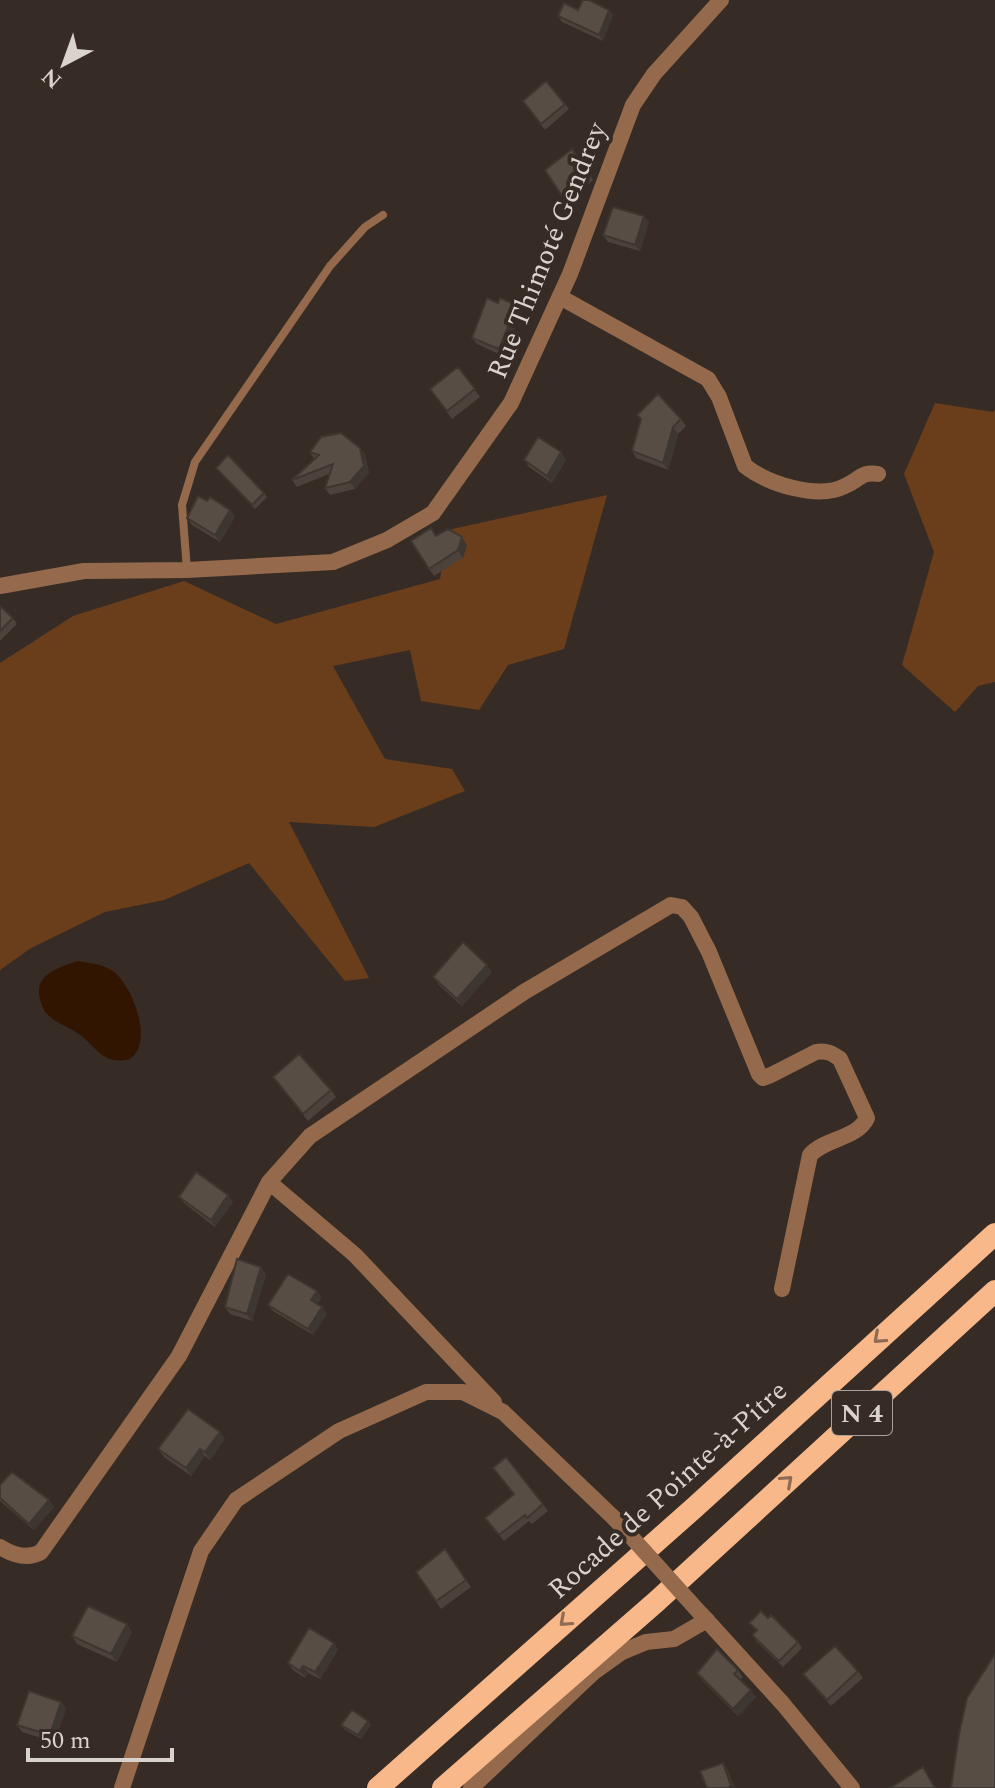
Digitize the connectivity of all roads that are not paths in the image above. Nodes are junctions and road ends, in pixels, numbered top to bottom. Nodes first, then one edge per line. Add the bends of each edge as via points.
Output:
1 (721, 0) edge
2 (383, 215) dead end
3 (560, 297) junction
4 (878, 474) dead end
5 (187, 570) junction
6 (0, 586) edge
7 (269, 1182) junction
8 (995, 1227) edge
9 (995, 1234) edge
10 (937, 1286) junction
11 (782, 1289) dead end
12 (995, 1291) edge
13 (503, 1412) junction
14 (0, 1547) edge
15 (703, 1616) junction
16 (122, 1788) edge
17 (378, 1788) edge
18 (443, 1788) edge
19 (471, 1788) edge
20 (852, 1788) edge

1 - 3 street, Rue Thimoté Gendrey via 633,105
2 - 5 lane via 330,266 195,462 182,505
3 - 4 street via 708,379 745,466 753,473 807,491 843,488 861,474
3 - 5 street, Rue Thimoté Gendrey via 511,403 433,513 387,540 333,562
5 - 6 street, Rue Thimoté Gendrey via 84,571
7 - 11 street via 310,1136 395,1076 671,905 682,907 709,952 759,1074 771,1075 816,1052 833,1054 867,1118 855,1131 810,1155
7 - 13 street via 355,1255
7 - 14 street via 179,1356 41,1552 21,1556
8 - 10 highway
9 - 10 highway, Rocade de Pointe-à-Pitre / N 4
10 -> 17 highway, Rocade de Pointe-à-Pitre / N 4
18 -> 12 highway, N 4 via 657,1601
13 - 15 street, bridge via 616,1520
13 - 16 street via 463,1392 426,1392 339,1431 236,1500 201,1551
15 - 19 street via 674,1639 646,1642 594,1672
15 - 20 street

